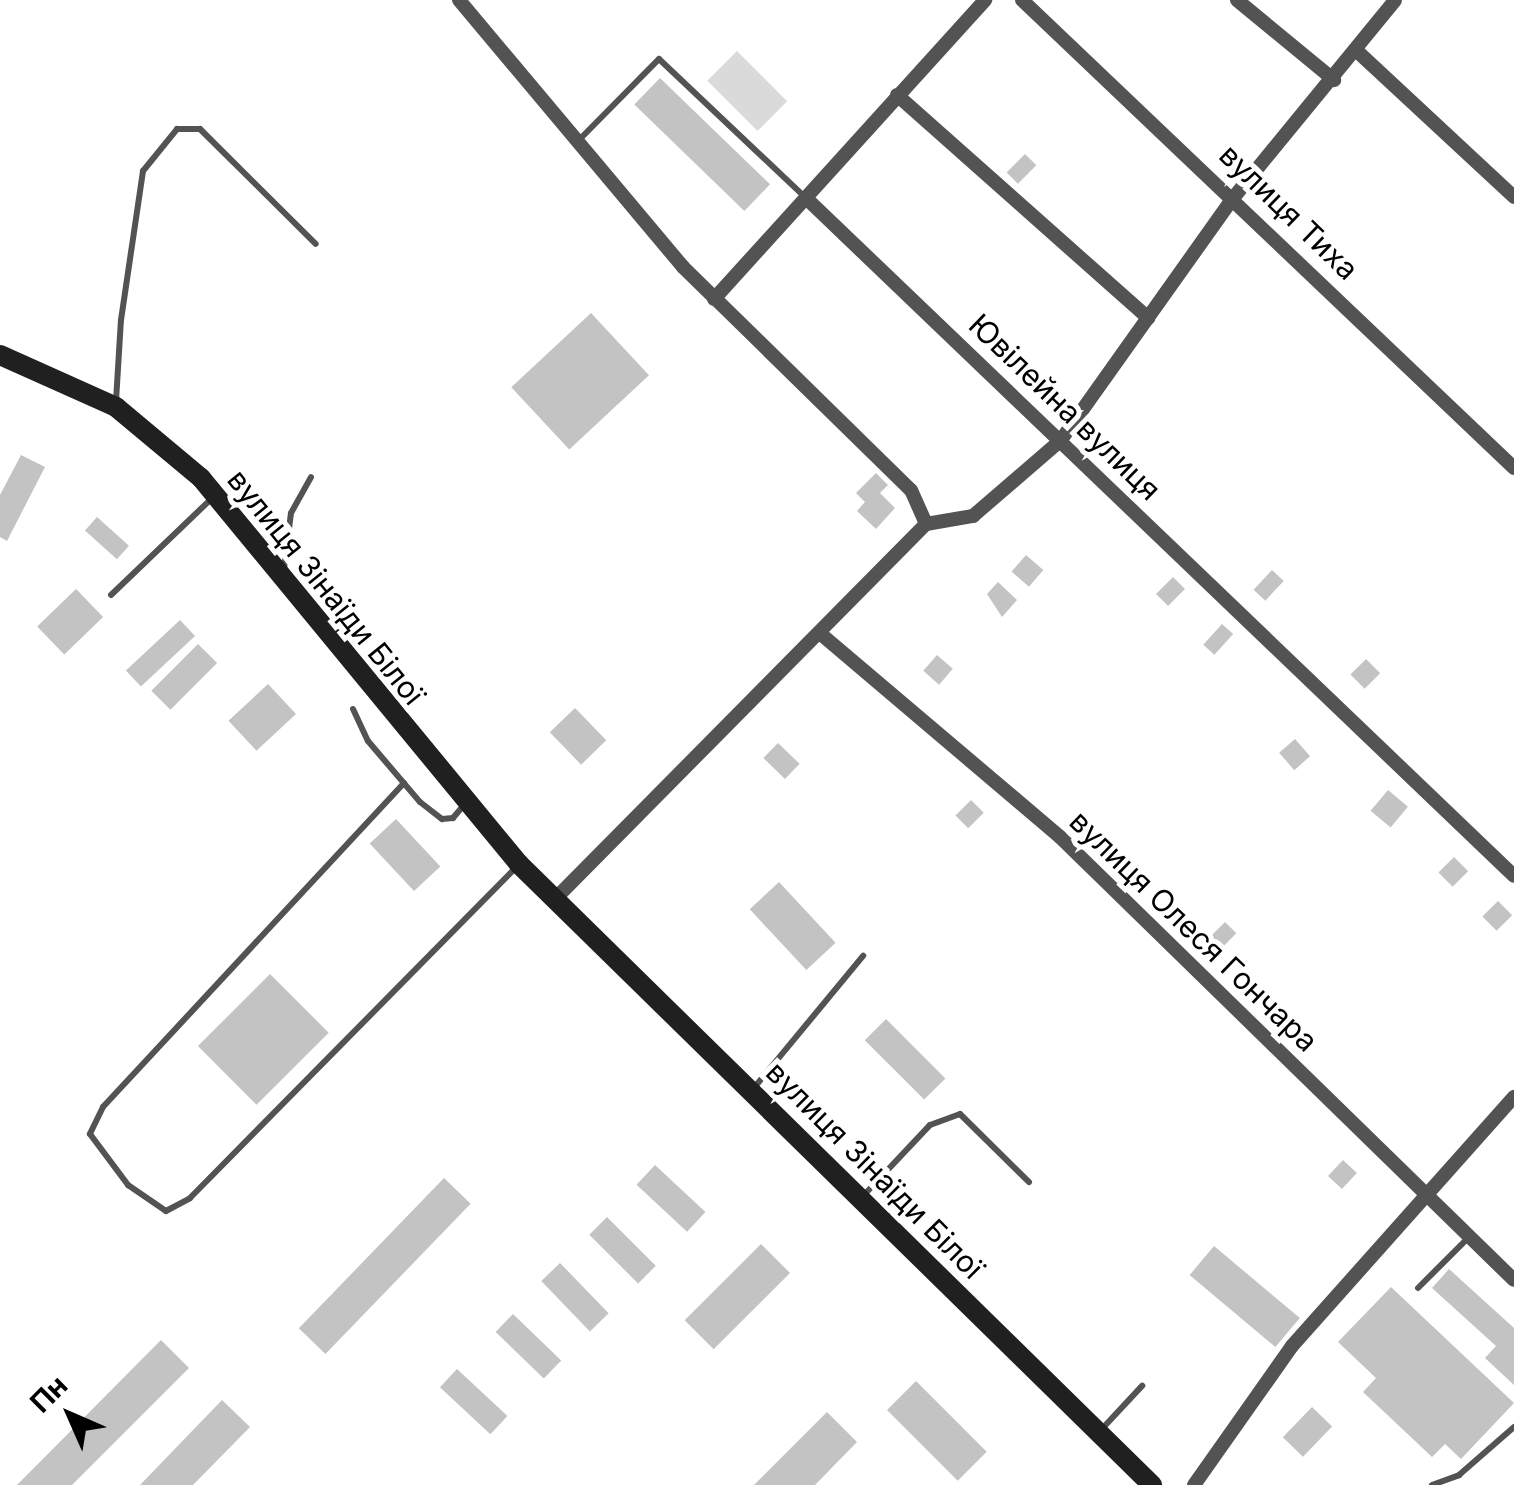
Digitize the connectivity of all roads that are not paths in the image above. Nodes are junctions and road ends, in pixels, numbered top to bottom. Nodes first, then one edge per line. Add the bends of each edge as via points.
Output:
1 (459, 0) edge
2 (986, 0) edge
3 (1022, 0) edge
4 (1237, 0) edge
5 (1395, 0) edge
6 (1358, 52) junction
7 (1334, 80) junction
8 (897, 95) junction
9 (579, 140) junction
10 (1234, 197) junction
11 (1514, 197) edge
12 (806, 198) junction
13 (316, 244) dead end
14 (714, 299) junction
15 (1148, 318) junction
16 (0, 356) edge
17 (116, 407) junction
18 (1062, 440) junction
19 (1514, 468) edge
20 (311, 477) dead end
21 (214, 496) junction
22 (926, 524) junction
23 (282, 585) junction
24 (111, 595) dead end
25 (822, 635) junction
26 (352, 708) dead end
27 (404, 783) junction
28 (464, 805) junction
29 (519, 864) junction
30 (1514, 876) edge
31 (554, 900) junction
32 (863, 956) dead end
33 (752, 1090) junction
34 (1514, 1097) edge
35 (1030, 1182) dead end
36 (1425, 1196) junction
37 (860, 1200) junction
38 (1469, 1237) junction
39 (1514, 1280) edge
40 (1418, 1288) dead end
41 (1142, 1386) dead end
42 (1514, 1426) edge
43 (1099, 1432) junction
44 (1152, 1485) edge
45 (1194, 1485) edge
46 (1432, 1485) edge

1 - 9 street
2 - 8 street
3 - 10 street, вулиця Тиха
4 - 7 street
5 - 6 street
6 - 7 street
6 - 11 street
7 - 10 street
8 - 12 street
8 - 15 street
9 - 12 lane, Ювілейна вулиця via 659,59
9 - 14 street
10 - 15 street
10 - 19 street, вулиця Тиха
12 - 14 street
12 - 18 street, Ювілейна вулиця
13 - 17 lane via 200,130 178,129 143,171 120,320
14 - 22 street via 879,455 911,490
15 - 18 street
16 - 17 street, вулиця Зінаїди Білої
17 - 21 street, вулиця Зінаїди Білої
18 - 22 street via 972,516
18 - 30 street, Ювілейна вулиця
20 - 23 lane via 291,513
21 - 23 street, вулиця Зінаїди Білої
21 - 24 lane
22 - 25 street
23 - 28 street, вулиця Зінаїди Білої
25 - 31 street
25 - 36 street, вулиця Олеся Гончара via 1060,837
26 - 27 lane via 368,741
27 - 28 lane via 442,819 454,818
27 - 29 lane via 103,1107 90,1134 140,1194 166,1211 190,1198
28 - 29 street, вулиця Зінаїди Білої
29 - 31 street, вулиця Зінаїди Білої
31 - 33 street, вулиця Зінаїди Білої
32 - 33 lane
33 - 37 street, вулиця Зінаїди Білої
34 - 36 street
35 - 37 lane via 960,1114 930,1125
36 - 38 street, вулиця Олеся Гончара
36 - 45 street via 1292,1346
37 - 43 street, вулиця Зінаїди Білої
38 - 39 street, вулиця Олеся Гончара
38 - 40 lane
41 - 43 lane
42 - 46 lane via 1459,1475
43 - 44 street, вулиця Зінаїди Білої

